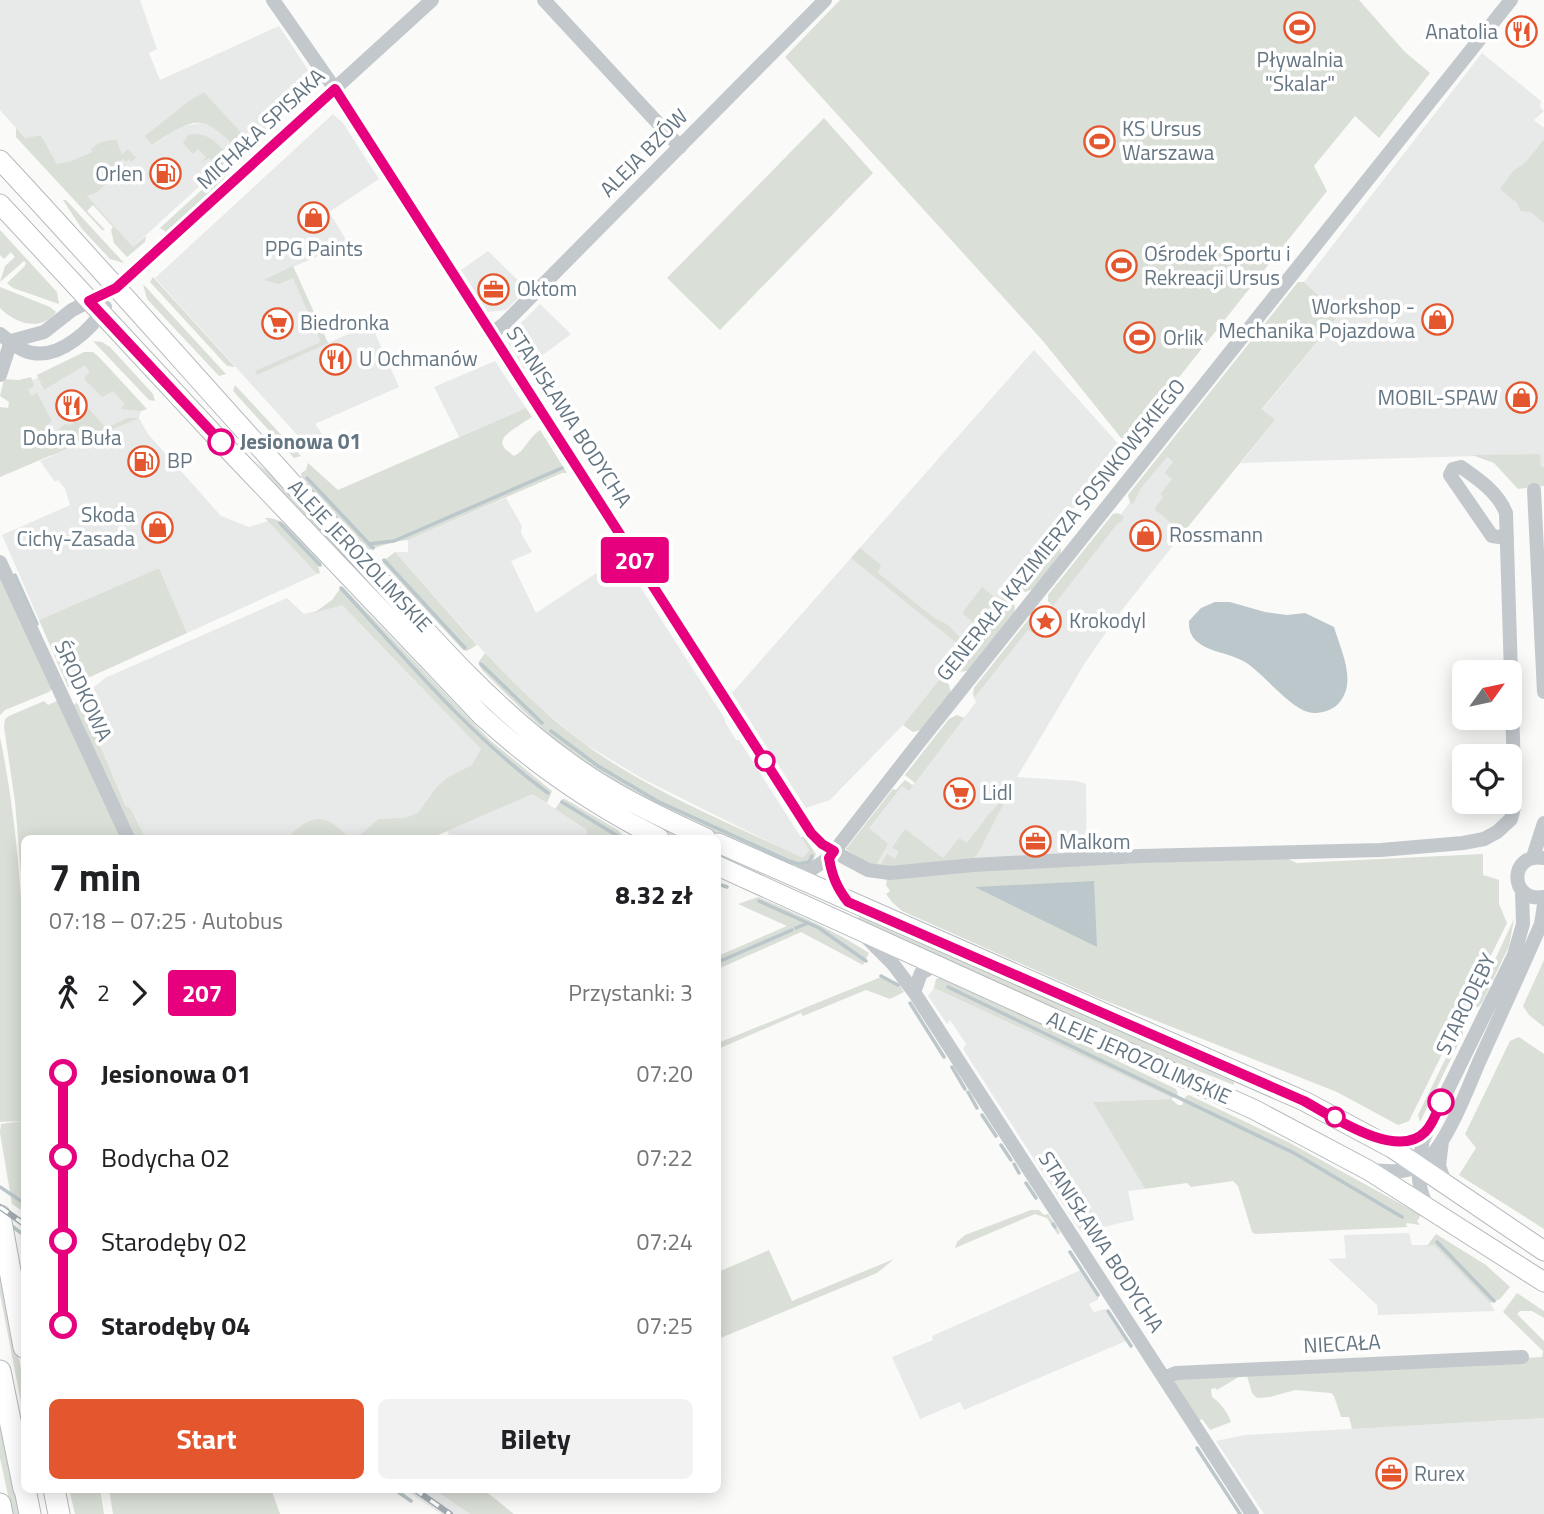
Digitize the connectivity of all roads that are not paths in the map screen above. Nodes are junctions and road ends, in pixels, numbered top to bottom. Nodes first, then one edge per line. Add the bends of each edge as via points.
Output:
1 (273, 0) edge
2 (432, 0) edge
3 (544, 0) edge
4 (825, 0) edge
5 (1511, 0) edge
6 (335, 89) junction
7 (680, 147) junction
8 (0, 160) edge
9 (0, 204) edge
10 (116, 288) junction
11 (95, 307) junction
12 (491, 334) junction
13 (6, 337) edge
14 (0, 375) edge
15 (1481, 481) junction
16 (1534, 490) dead end
17 (1463, 494) junction
18 (1507, 538) junction
19 (0, 562) edge
20 (1544, 692) edge
21 (1544, 824) edge
22 (127, 835) edge
23 (653, 835) edge
24 (700, 835) edge
25 (721, 845) edge
26 (832, 855) junction
27 (1539, 858) edge
28 (721, 867) edge
29 (784, 874) junction
30 (1522, 890) junction
31 (1544, 897) edge
32 (848, 902) junction
33 (1544, 905) edge
34 (858, 930) junction
35 (936, 965) junction
36 (914, 992) junction
37 (1427, 1130) junction
38 (1369, 1135) junction
39 (1442, 1139) junction
40 (1418, 1166) junction
41 (1368, 1170) junction
42 (1447, 1185) junction
43 (1428, 1207) junction
44 (0, 1216) edge
45 (1544, 1251) edge
46 (1544, 1282) edge
47 (21, 1331) edge
48 (1522, 1357) dead end
49 (0, 1371) edge
50 (1164, 1378) junction
51 (21, 1474) edge
52 (25, 1493) edge
53 (55, 1493) edge
54 (0, 1504) edge
55 (2, 1514) edge
56 (30, 1514) edge
57 (59, 1514) edge
58 (1252, 1514) edge

1 - 6 street, STANISŁAWA BODYCHA
2 - 6 street, MICHAŁA SPISAKA
3 - 7 street
4 - 7 street, ALEJA BZÓW
5 - 26 street, GENERAŁA KAZIMIERZA SOSNKOWSKIEGO
6 - 10 street, MICHAŁA SPISAKA
6 - 12 street, STANISŁAWA BODYCHA
7 - 12 street, ALEJA BZÓW
8 - 10 main road, ALEJE JEROZOLIMSKIE
9 - 11 main road, ALEJE JEROZOLIMSKIE
10 - 11 street, MICHAŁA SPISAKA
10 - 24 main road, ALEJE JEROZOLIMSKIE via 515,720 602,785
11 - 13 street via 72,310 44,332
11 - 13 street via 74,340 51,352 30,353
11 - 23 main road, ALEJE JEROZOLIMSKIE via 490,723 565,784
12 - 26 street, STANISŁAWA BODYCHA via 811,833
13 - 14 street
15 - 17 street
15 - 17 street via 1461,467 1452,469 1450,475
15 - 18 street, STANISŁAWA BODYCHA via 1504,508
16 - 20 street
17 - 18 street via 1492,536
18 - 26 street, STANISŁAWA BODYCHA via 1516,803 1511,818 1484,839 1381,850 1141,856 882,873
19 - 22 street, ŚRODKOWA
21 - 27 street
25 - 29 main road, ALEJE JEROZOLIMSKIE
26 - 29 street, GENERAŁA KAZIMIERZA SOSNKOWSKIEGO via 808,871
26 - 32 street via 835,882
27 - 30 street, STARODĘBY via 1520,867 1517,879
28 - 34 main road, ALEJE JEROZOLIMSKIE
29 - 32 main road, ALEJE JEROZOLIMSKIE
30 - 31 street via 1532,897
30 - 37 street, STARODĘBY via 1522,923 1514,955
32 - 38 main road, ALEJE JEROZOLIMSKIE via 1304,1101
33 - 39 street, STARODĘBY via 1536,935
34 - 35 main road, ALEJE JEROZOLIMSKIE
34 - 36 street, STANISŁAWA BODYCHA
35 - 36 street via 920,973
35 - 41 main road, ALEJE JEROZOLIMSKIE via 1255,1111
36 - 50 street, STANISŁAWA BODYCHA
37 - 38 street via 1401,1143
37 - 40 street, STARODĘBY
38 - 40 main road, ALEJE JEROZOLIMSKIE
39 - 40 street, STARODĘBY
39 - 42 street, STARODĘBY via 1438,1166
40 - 41 street via 1395,1172
40 - 42 main road, ALEJE JEROZOLIMSKIE
40 - 43 street, STARODĘBY via 1419,1190
41 - 43 main road, ALEJE JEROZOLIMSKIE
42 - 45 main road, ALEJE JEROZOLIMSKIE
43 - 46 main road, ALEJE JEROZOLIMSKIE
44 - 47 highway
48 - 50 street, NIECAŁA via 1176,1373
49 - 51 highway
50 - 58 street, STANISŁAWA BODYCHA
52 - 56 highway
53 - 57 highway
54 - 55 highway

